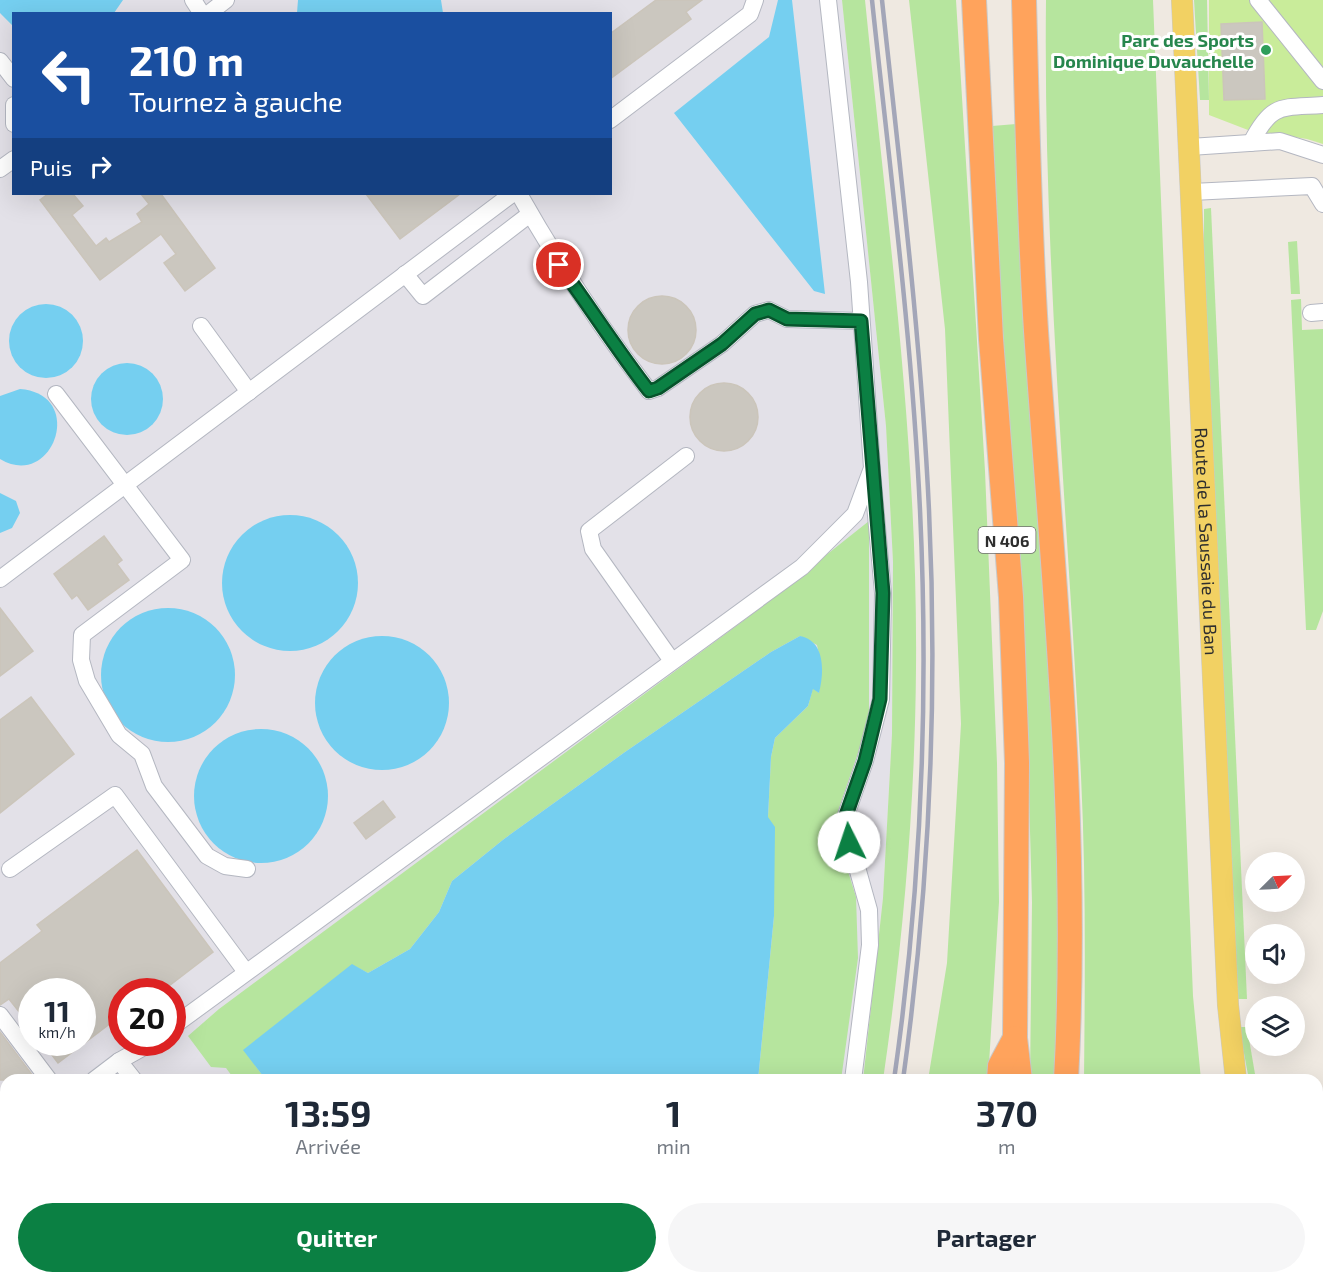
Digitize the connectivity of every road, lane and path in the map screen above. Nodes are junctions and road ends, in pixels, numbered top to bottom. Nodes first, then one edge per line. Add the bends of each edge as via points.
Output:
1 (226, 0) edge
2 (755, 0) edge
3 (828, 0) edge
4 (974, 0) edge
5 (1023, 0) edge
6 (1182, 0) edge
7 (1258, 0) edge
8 (211, 12) edge
9 (0, 61) edge
10 (12, 76) edge
11 (1323, 81) edge
12 (1323, 105) edge
13 (612, 118) edge
14 (1251, 142) junction
15 (1190, 147) junction
16 (1323, 155) edge
17 (1192, 192) junction
18 (511, 195) edge
19 (520, 195) edge
20 (1323, 204) edge
21 (530, 214) junction
22 (405, 274) junction
23 (861, 321) junction
24 (201, 326) dead end
25 (249, 392) junction
26 (56, 394) dead end
27 (686, 456) dead end
28 (872, 468) junction
29 (126, 484) junction
30 (0, 579) edge
31 (672, 661) junction
32 (247, 869) dead end
33 (4, 874) edge
34 (246, 972) junction
35 (0, 1015) edge
36 (186, 1017) edge
37 (1015, 1038) junction
38 (128, 1056) edge
39 (119, 1061) junction
40 (44, 1074) edge
41 (102, 1074) edge
42 (129, 1074) edge
43 (854, 1074) edge
44 (999, 1074) edge
45 (1019, 1074) edge
46 (1066, 1074) edge
47 (1235, 1074) edge

1 - 8 street
2 - 13 street via 750,14
3 - 23 street
4 - 37 highway, N 406 via 990,327 1011,597 1017,763
5 - 46 highway, N 406 via 1036,328 1067,762
6 - 15 main road, Route de la Saussaie du Ban
7 - 11 street
9 - 10 street
12 - 14 street via 1275,109 1262,121
14 - 15 street
14 - 16 street via 1280,141
15 - 17 main road, Route de la Saussaie du Ban
17 - 20 street via 1312,186
17 - 47 main road, Route de la Saussaie du Ban via 1227,981
18 - 22 street
19 - 21 street
21 - 22 street via 423,296
21 - 23 street via 559,265 649,391 722,344 755,314 769,310 787,319
22 - 25 street
23 - 28 street
24 - 25 street
25 - 29 street
26 - 29 street
27 - 31 street via 589,531 593,549
28 - 31 street via 855,514 802,567
28 - 43 street via 883,593 880,699 865,761 844,821 869,910 868,957
29 - 30 street
29 - 32 street via 182,560 82,635 81,660 87,681 119,735 142,754 154,786 207,856 225,866
31 - 34 street
33 - 34 street via 115,795
34 - 36 street
35 - 40 street
37 - 44 highway
37 - 45 highway, N 406
38 - 39 street
39 - 41 street
39 - 42 street

